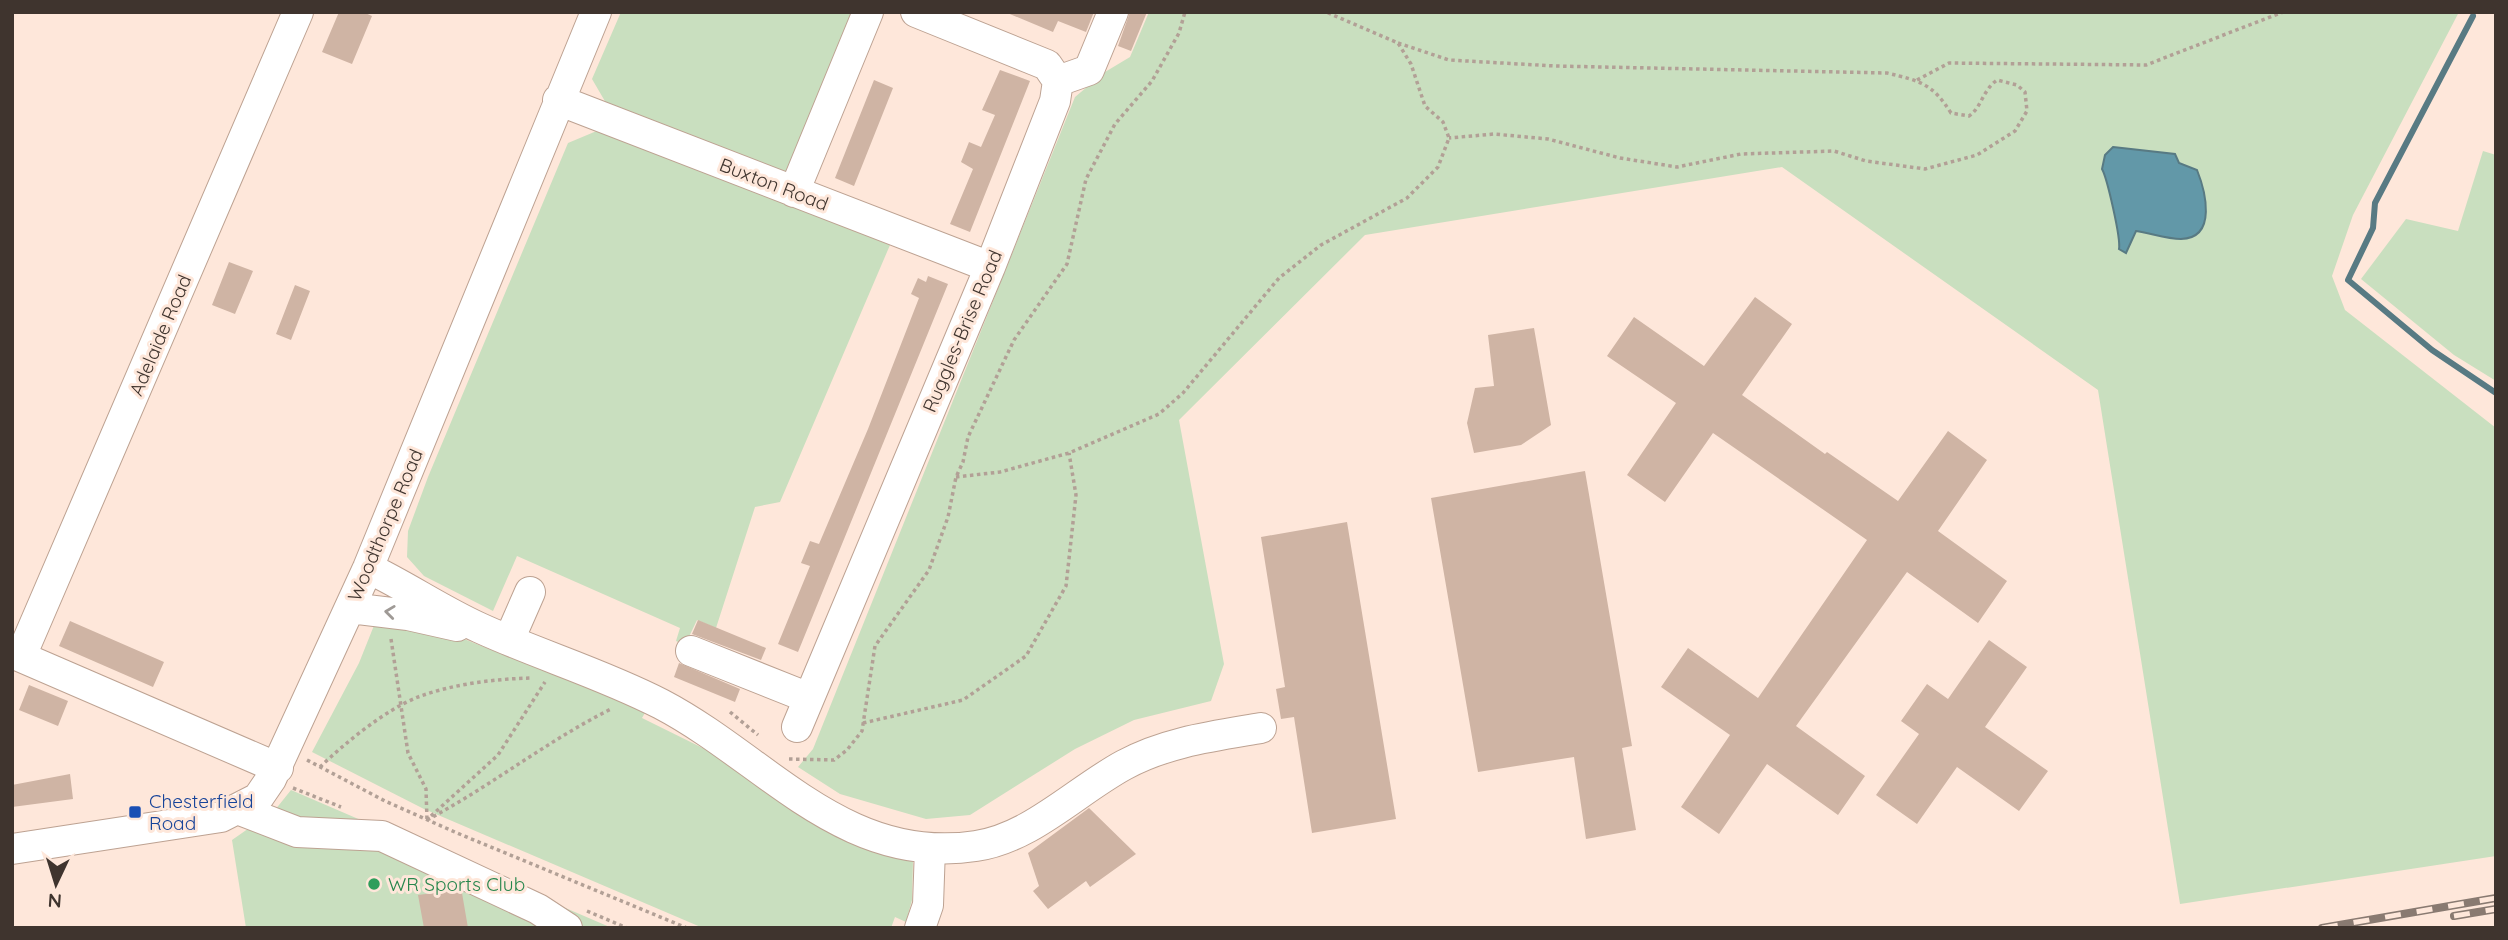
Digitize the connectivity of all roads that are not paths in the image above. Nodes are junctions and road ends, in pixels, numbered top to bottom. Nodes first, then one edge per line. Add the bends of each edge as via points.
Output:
1 (298, 12) edge
2 (596, 12) edge
3 (868, 12) edge
4 (916, 12) edge
5 (1113, 12) edge
6 (1058, 81) junction
7 (558, 100) junction
8 (794, 192) junction
9 (990, 267) junction
10 (368, 568) junction
11 (530, 592) dead end
12 (350, 608) junction
13 (478, 628) junction
14 (509, 640) junction
15 (691, 651) dead end
16 (17, 654) edge
17 (809, 698) junction
18 (797, 727) dead end
19 (1261, 728) dead end
20 (282, 759) junction
21 (240, 810) junction
22 (930, 848) junction
23 (12, 849) edge
24 (560, 925) edge
25 (919, 928) edge

1 - 16 street, Adelaide Road
2 - 7 street, Woodthorpe Road
3 - 8 street
4 - 6 street via 1047,65
5 - 6 street via 1089,70
6 - 9 street, Ruggles-Brise Road via 1055,101
7 - 8 street, Buxton Road
7 - 10 street, Woodthorpe Road
8 - 9 street, Buxton Road
9 - 17 street, Ruggles-Brise Road
10 - 12 street, Woodthorpe Road
10 - 13 street
11 - 14 street
13 -> 12 street
12 - 20 street, Woodthorpe Road
13 - 14 street
14 - 22 street via 659,703 728,744 800,800 838,822
15 - 17 street
16 - 20 street
17 - 18 street, Ruggles-Brise Road
19 - 22 street via 1154,751 998,841
20 - 21 street, Woodthorpe Road via 258,798
21 - 23 street, Woodthorpe Road via 221,817
21 - 24 street via 297,832 382,836
22 - 25 street via 928,905

